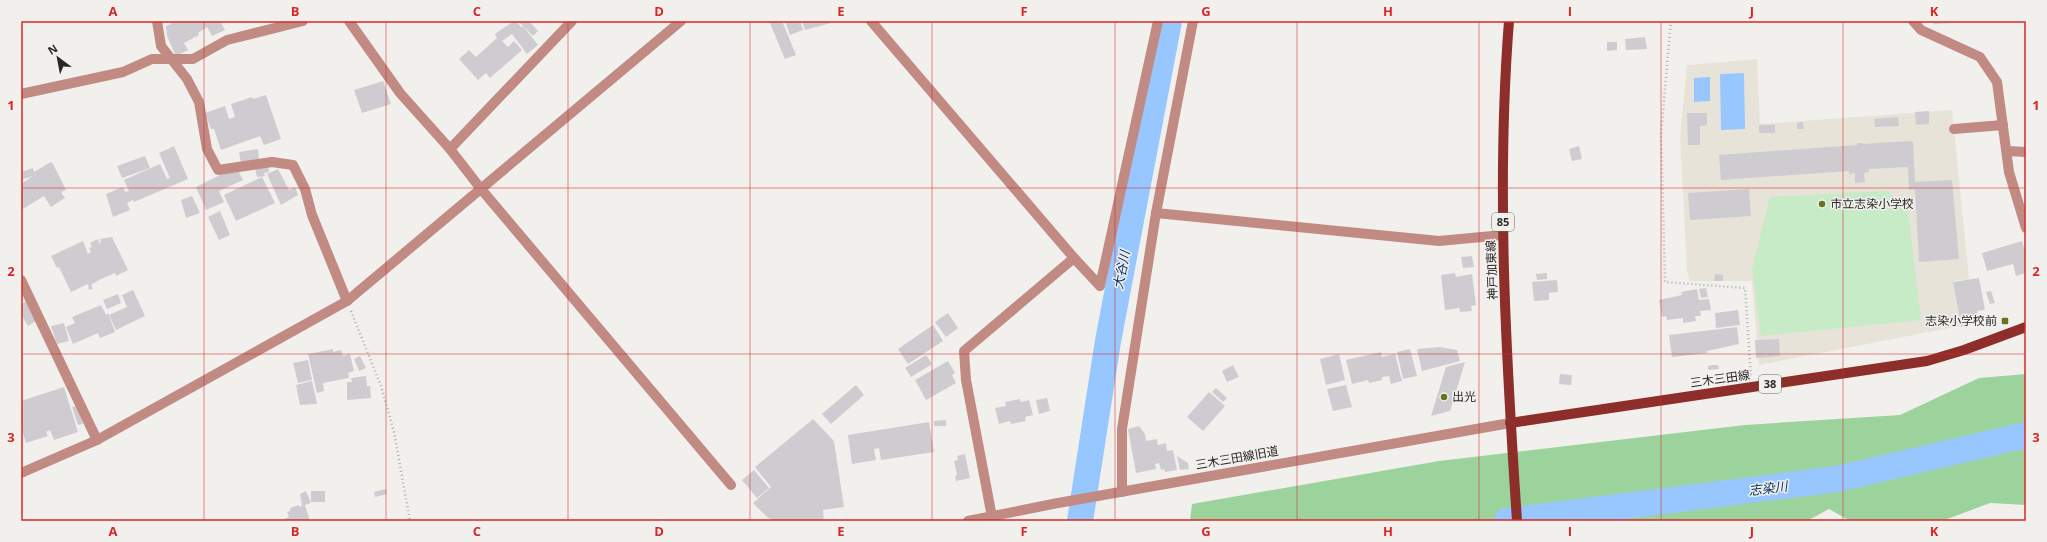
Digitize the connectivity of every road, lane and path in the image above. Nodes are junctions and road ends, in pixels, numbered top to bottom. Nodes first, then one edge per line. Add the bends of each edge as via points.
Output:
1 (157, 21) edge
2 (303, 21) edge
3 (349, 21) edge
4 (572, 21) edge
5 (681, 21) edge
6 (872, 21) edge
7 (1158, 21) edge
8 (1193, 21) edge
9 (1509, 21) edge
10 (1671, 21) edge
11 (1912, 21) edge
12 (172, 60) junction
13 (21, 94) edge
14 (2003, 125) junction
15 (1954, 129) dead end
16 (450, 149) junction
17 (2007, 151) junction
18 (2026, 152) edge
19 (481, 189) junction
20 (1156, 213) junction
21 (2026, 228) edge
22 (1503, 234) junction
23 (1074, 258) junction
24 (21, 280) edge
25 (347, 301) junction
26 (2026, 327) edge
27 (1751, 387) junction
28 (1510, 423) junction
29 (97, 440) junction
30 (21, 473) edge
31 (732, 485) dead end
32 (1122, 492) junction
33 (992, 517) junction
34 (410, 521) edge
35 (968, 521) edge
36 (1517, 521) edge

1 - 12 street via 161,46
2 - 12 street via 227,40 193,59
3 - 16 street via 400,93
4 - 16 street
5 - 19 street
6 - 23 street
7 - 23 street via 1100,286
8 - 20 street
9 - 22 main road, 神戸加東線 / 85 via 1503,91
10 - 27 path via 1662,134 1665,282 1745,288
11 - 14 street via 1921,30 1980,57 1997,82
12 - 13 street via 152,59 123,72
12 - 25 street via 187,79 199,102 207,149 218,170 272,162 293,165 305,189 312,215
14 - 15 street
14 - 17 street
16 - 19 street
17 - 18 street
17 - 21 street via 2009,172
19 - 25 street
19 - 31 street
20 - 22 street via 1439,241
20 - 32 street via 1122,429
22 - 28 main road, 神戸加東線 / 85
23 - 33 street via 964,351 966,380
24 - 29 street
25 - 29 street
25 - 34 path via 381,386 394,432
26 - 27 main road, 三木三田線 / 38 via 1927,361
27 - 28 main road, 三木三田線 / 38
28 - 32 street, 三木三田線旧道
28 - 36 main road
29 - 30 street
32 - 33 street, 三木三田線旧道
33 - 35 street, 三木三田線旧道

